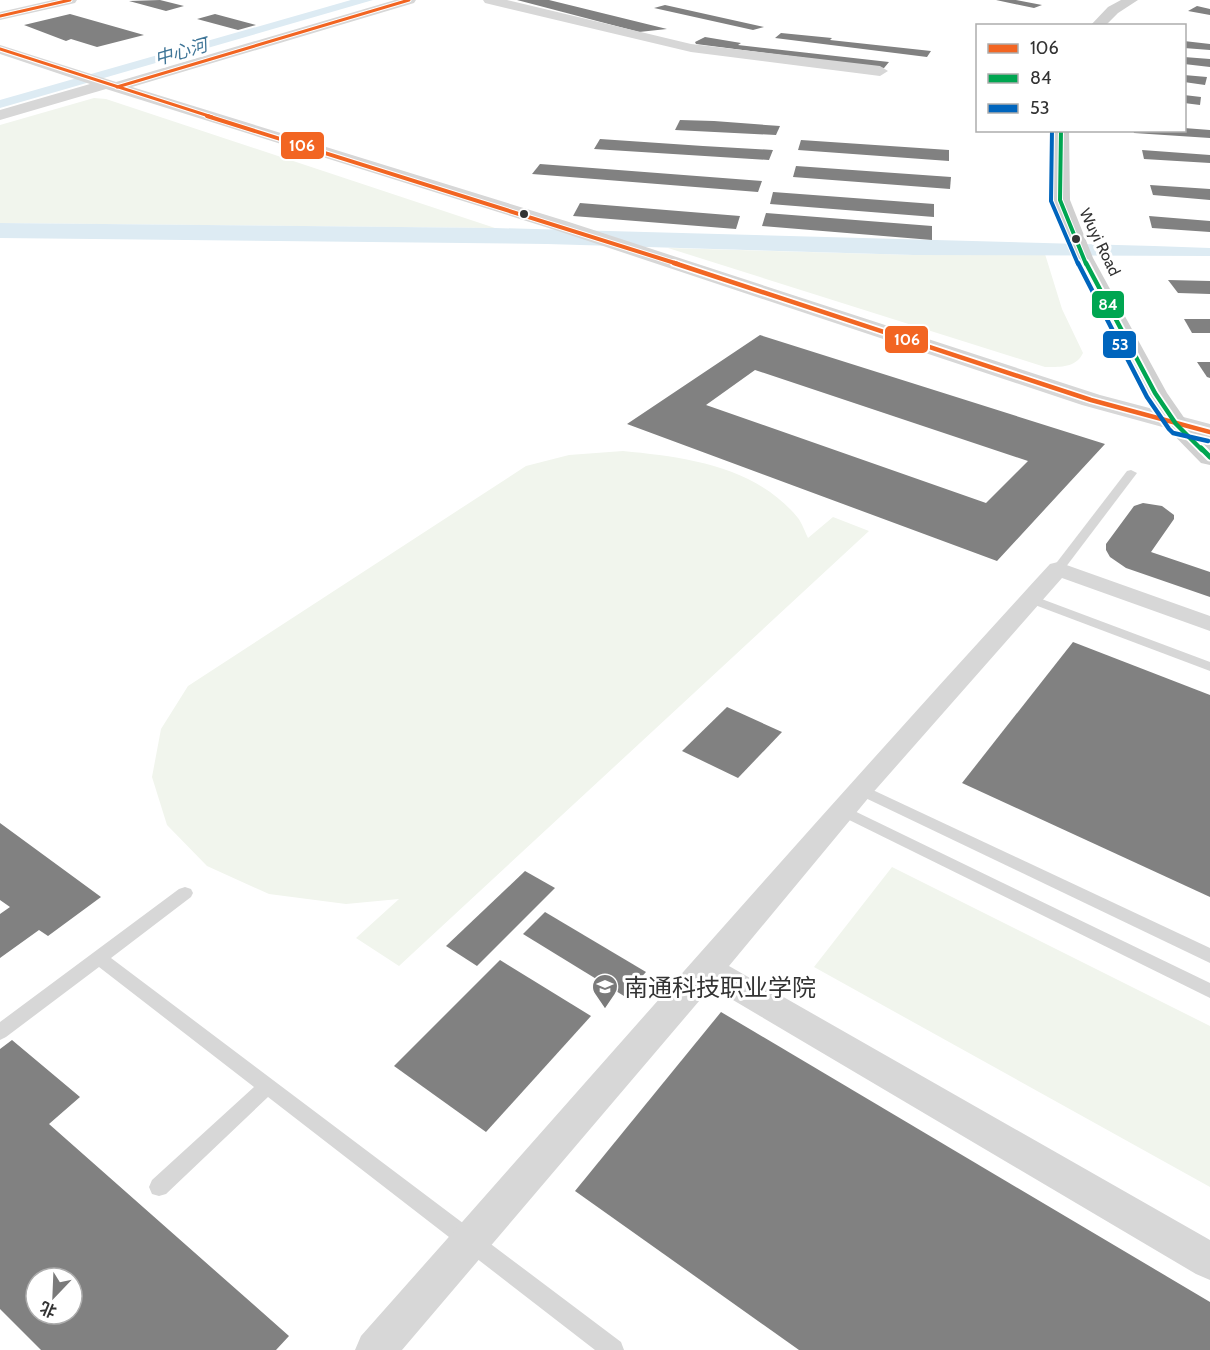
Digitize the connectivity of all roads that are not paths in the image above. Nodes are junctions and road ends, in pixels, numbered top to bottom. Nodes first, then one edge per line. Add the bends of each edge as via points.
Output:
1 (70, 0) edge
2 (409, 0) edge
3 (490, 0) edge
4 (1131, 0) edge
5 (1148, 0) edge
6 (0, 16) edge
7 (1098, 24) edge
8 (1116, 24) edge
9 (0, 49) edge
10 (880, 71) dead end
11 (74, 74) junction
12 (40, 81) dead end
13 (109, 84) junction
14 (0, 116) edge
15 (1061, 132) edge
16 (1077, 132) edge
17 (1082, 207) dead end
18 (1107, 258) dead end
19 (1199, 431) edge
20 (1210, 457) edge
21 (1131, 473) dead end
22 (1058, 569) junction
23 (1031, 599) junction
24 (1210, 624) edge
25 (1210, 667) edge
26 (851, 800) junction
27 (185, 893) dead end
28 (1210, 956) edge
29 (99, 958) junction
30 (707, 969) junction
31 (1210, 991) edge
32 (0, 1032) edge
33 (267, 1086) junction
34 (159, 1187) dead end
35 (469, 1240) junction
36 (1210, 1260) edge
37 (375, 1350) edge
38 (613, 1350) edge

1 - 6 street
2 - 13 street
3 - 10 street via 691,48
4 - 7 main road
5 - 8 main road
9 - 11 street
11 - 12 street
11 - 13 street
13 - 14 street
13 - 19 street via 562,226 1091,400
15 - 19 main road, Wuyi Road via 1060,200 1080,250 1155,393
16 - 17 main road, Wuyi Road via 1078,198
18 - 19 main road, Wuyi Road
19 - 20 main road, Wuyi Road
21 - 22 lane
22 - 23 street
22 - 24 street
23 - 25 lane
23 - 26 street
26 - 28 lane
26 - 30 street
26 - 31 lane
27 - 29 lane
29 - 32 lane
29 - 33 lane
30 - 35 street
30 - 36 street
33 - 34 lane
33 - 35 lane
35 - 37 street
35 - 38 lane

